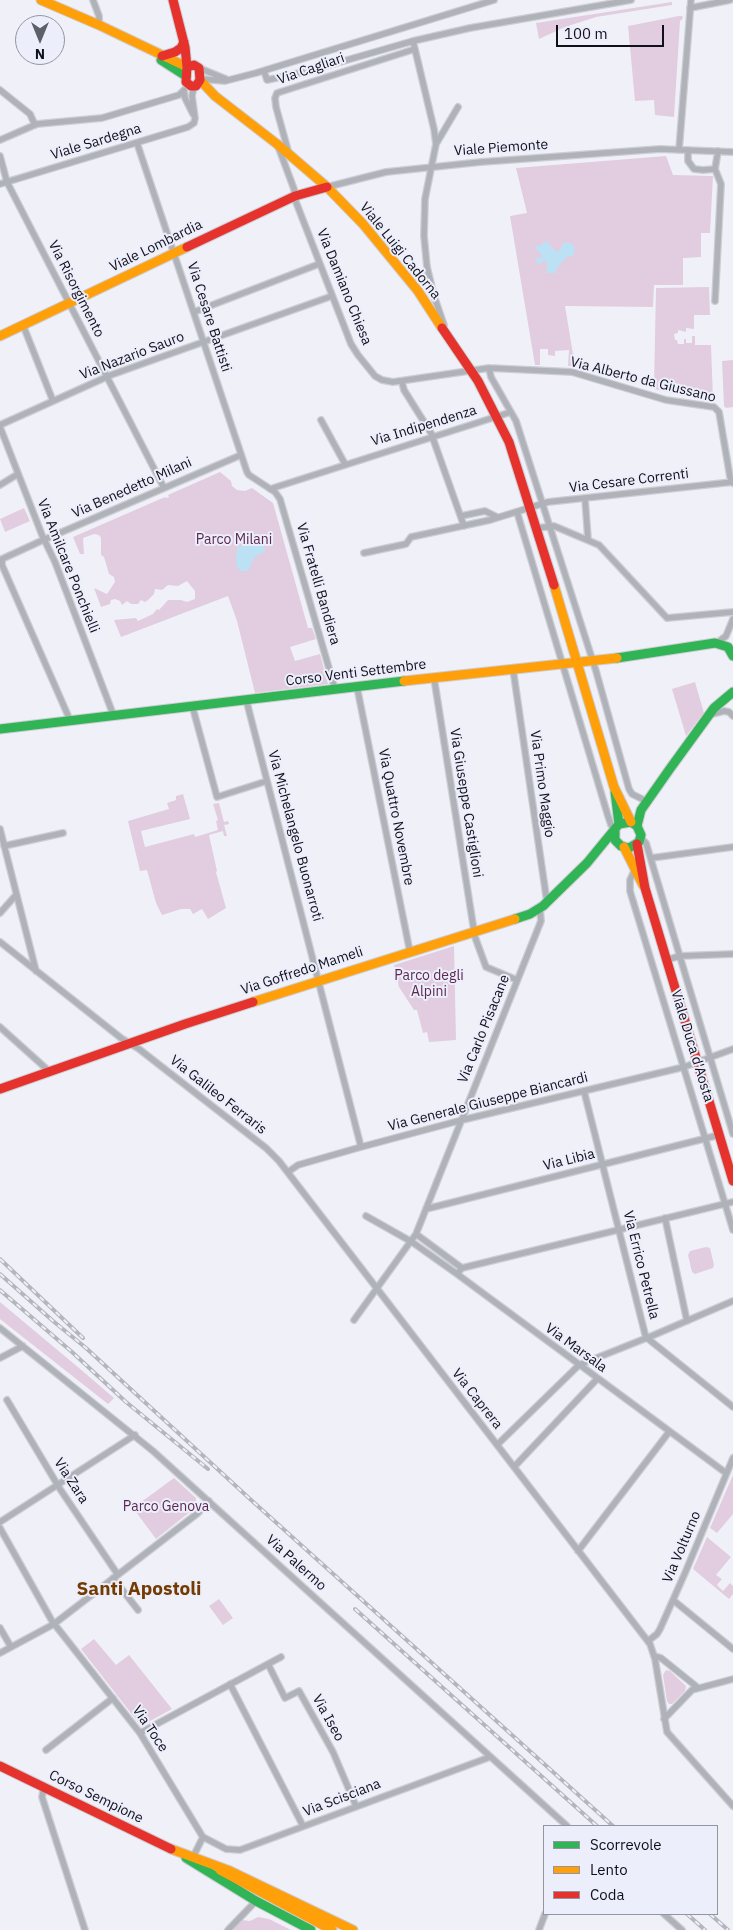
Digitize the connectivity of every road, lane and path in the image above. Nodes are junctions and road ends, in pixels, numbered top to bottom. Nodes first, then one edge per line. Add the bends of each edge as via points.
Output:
1 (41, 0) edge
2 (93, 0) edge
3 (173, 0) edge
4 (494, 0) edge
5 (631, 0) edge
6 (691, 0) edge
7 (730, 0) edge
8 (723, 1) edge
9 (690, 8) junction
10 (99, 25) junction
11 (413, 41) junction
12 (184, 44) junction
13 (415, 49) junction
14 (149, 50) junction
15 (160, 56) junction
16 (191, 71) junction
17 (264, 71) junction
18 (230, 80) junction
19 (198, 82) junction
20 (0, 90) edge
21 (184, 90) junction
22 (458, 107) dead end
23 (195, 118) junction
24 (35, 125) junction
25 (0, 140) edge
26 (137, 143) junction
27 (278, 144) junction
28 (436, 144) junction
29 (679, 150) junction
30 (688, 150) junction
31 (718, 152) junction
32 (733, 152) edge
33 (290, 155) junction
34 (0, 156) edge
35 (431, 167) junction
36 (715, 169) junction
37 (8, 182) junction
38 (0, 184) edge
39 (327, 187) junction
40 (295, 196) junction
41 (174, 253) junction
42 (319, 264) junction
43 (332, 296) junction
44 (715, 301) dead end
45 (69, 303) junction
46 (194, 312) junction
47 (23, 325) junction
48 (446, 332) junction
49 (0, 336) edge
50 (204, 342) junction
51 (490, 368) junction
52 (471, 370) junction
53 (107, 376) junction
54 (402, 382) junction
55 (53, 401) junction
56 (510, 412) junction
57 (497, 417) junction
58 (321, 420) dead end
59 (0, 426) edge
60 (432, 437) junction
61 (241, 456) junction
62 (528, 458) junction
63 (516, 462) junction
64 (345, 464) junction
65 (18, 474) junction
66 (733, 482) edge
67 (0, 484) edge
68 (164, 488) junction
69 (270, 489) junction
70 (585, 499) junction
71 (543, 504) junction
72 (531, 509) junction
73 (518, 512) junction
74 (461, 516) junction
75 (496, 517) junction
76 (464, 526) junction
77 (550, 526) junction
78 (537, 528) junction
79 (45, 540) junction
80 (588, 540) junction
81 (364, 553) dead end
82 (733, 612) edge
83 (733, 619) edge
84 (715, 643) junction
85 (733, 656) edge
86 (592, 662) junction
87 (577, 663) junction
88 (564, 664) junction
89 (513, 669) junction
90 (434, 678) junction
91 (357, 686) junction
92 (335, 689) junction
93 (733, 692) edge
94 (246, 699) junction
95 (192, 705) junction
96 (113, 714) junction
97 (733, 716) edge
98 (706, 719) junction
99 (70, 720) junction
100 (0, 730) edge
101 (267, 780) junction
102 (614, 786) junction
103 (646, 801) junction
104 (634, 824) junction
105 (616, 828) junction
106 (0, 829) edge
107 (63, 833) dead end
108 (639, 841) junction
109 (4, 846) junction
110 (622, 847) junction
111 (733, 847) edge
112 (594, 856) junction
113 (651, 858) junction
114 (634, 871) junction
115 (645, 888) junction
116 (16, 895) junction
117 (543, 905) junction
118 (0, 913) edge
119 (474, 931) junction
120 (0, 942) edge
121 (410, 952) junction
122 (14, 954) junction
123 (31, 954) junction
124 (733, 954) edge
125 (680, 956) junction
126 (666, 960) junction
127 (36, 972) junction
128 (319, 980) junction
129 (517, 980) junction
130 (0, 1027) edge
131 (128, 1043) junction
132 (733, 1048) edge
133 (710, 1057) junction
134 (697, 1063) junction
135 (684, 1067) junction
136 (50, 1072) junction
137 (1, 1090) edge
138 (584, 1091) junction
139 (462, 1120) junction
140 (733, 1134) edge
141 (719, 1135) junction
142 (706, 1139) junction
143 (361, 1147) junction
144 (730, 1158) edge
145 (603, 1164) junction
146 (288, 1172) junction
147 (733, 1181) edge
148 (733, 1202) edge
149 (725, 1204) junction
150 (426, 1209) junction
151 (366, 1216) dead end
152 (665, 1218) junction
153 (619, 1229) junction
154 (733, 1230) edge
155 (416, 1234) junction
156 (412, 1242) junction
157 (462, 1268) junction
158 (457, 1274) junction
159 (377, 1289) junction
160 (733, 1301) edge
161 (354, 1320) dead end
162 (687, 1321) junction
163 (0, 1328) edge
164 (647, 1338) junction
165 (23, 1346) junction
166 (0, 1358) edge
167 (579, 1365) junction
168 (597, 1379) junction
169 (7, 1400) dead end
170 (733, 1407) edge
171 (669, 1432) junction
172 (135, 1435) junction
173 (497, 1445) junction
174 (733, 1458) edge
175 (514, 1467) junction
176 (726, 1473) junction
177 (58, 1485) junction
178 (209, 1501) junction
179 (0, 1522) edge
180 (0, 1528) edge
181 (578, 1550) junction
182 (116, 1576) junction
183 (673, 1600) junction
184 (138, 1610) dead end
185 (54, 1624) junction
186 (0, 1628) edge
187 (648, 1641) junction
188 (11, 1647) junction
189 (733, 1649) edge
190 (0, 1653) edge
191 (655, 1656) junction
192 (280, 1657) dead end
193 (268, 1664) junction
194 (733, 1679) edge
195 (230, 1684) junction
196 (697, 1687) junction
197 (112, 1698) junction
198 (664, 1719) junction
199 (140, 1733) junction
200 (46, 1750) dead end
201 (490, 1757) junction
202 (0, 1766) edge
203 (44, 1787) junction
204 (733, 1805) edge
205 (356, 1806) junction
206 (566, 1825) edge
207 (304, 1826) junction
208 (203, 1837) junction
209 (180, 1853) junction
210 (196, 1858) junction
211 (256, 1900) junction
212 (545, 1915) edge
213 (665, 1915) edge
214 (85, 1930) edge
215 (228, 1930) edge
216 (311, 1930) edge
217 (332, 1930) edge
218 (353, 1930) edge
219 (538, 1930) edge
220 (682, 1930) edge

1 - 10 main road
2 - 10 street
3 - 12 main road
4 - 17 street
5 - 11 street
6 - 9 street
7 - 8 street
8 - 9 street
9 - 29 street
10 - 14 main road
11 - 13 street
11 - 17 street via 267,80
12 - 15 main road via 175,52
12 - 16 main road
13 - 28 street
13 - 33 street, Via Cagliari via 277,93 276,107
14 - 15 main road
14 - 16 main road
15 - 16 main road
16 - 18 street
16 - 19 main road
16 - 19 main road, Viale Luigi Cadorna via 189,85
16 - 21 street
17 - 18 street
18 - 19 street
19 - 23 street via 192,96
19 - 27 main road, Viale Luigi Cadorna
20 - 24 street via 30,114
21 - 23 street
21 - 24 street via 179,95 98,119
22 - 28 street
23 - 26 street, Viale Sardegna via 188,128
24 - 25 street
26 - 37 street, Viale Sardegna
26 - 41 street, Via Cesare Battisti
27 - 33 main road, Viale Luigi Cadorna
27 - 40 street
28 - 35 street
29 - 30 street, Viale Piemonte
29 - 35 street, Viale Piemonte via 642,150
30 - 31 street, Viale Piemonte
30 - 36 street via 688,161 694,169
31 - 32 street, Viale Piemonte
31 - 36 street
33 - 39 main road, Viale Luigi Cadorna
34 - 37 street, Via Risorgimento
35 - 39 street, Viale Piemonte via 386,172
35 - 48 street via 424,211 426,261
36 - 44 street via 722,184
37 - 38 street, Viale Sardegna
37 - 45 street, Via Risorgimento
39 - 40 main road, Viale Lombardia
39 - 48 main road, Viale Luigi Cadorna via 383,247
40 - 41 main road, Viale Lombardia
40 - 42 street, Via Damiano Chiesa
41 - 45 main road, Viale Lombardia
41 - 46 street, Via Cesare Battisti
42 - 43 street, Via Damiano Chiesa
42 - 46 street
43 - 50 street, Via Nazario Sauro
43 - 54 street, Via Damiano Chiesa via 351,344 369,370 382,380
45 - 47 main road, Viale Lombardia
45 - 53 street, Via Risorgimento
46 - 50 street, Via Cesare Battisti
47 - 49 main road, Viale Lombardia
47 - 55 street
48 - 52 main road, Viale Luigi Cadorna
50 - 53 street, Via Nazario Sauro
50 - 61 street, Via Cesare Battisti
51 - 52 street, Via Alberto da Giussano
51 - 56 street via 491,377
51 - 66 street, Via Alberto da Giussano via 576,373 666,400 714,407 719,412
52 - 54 street, Via Damiano Chiesa
52 - 57 main road, Viale Luigi Cadorna
53 - 55 street, Via Nazario Sauro
53 - 68 street, Via Risorgimento
54 - 60 street
55 - 59 street, Via Nazario Sauro
56 - 57 street, Via Indipendenza
56 - 62 street
57 - 60 street, Via Indipendenza
57 - 63 main road, Viale Luigi Cadorna
58 - 64 street
59 - 65 street, Via Amilcare Ponchielli
60 - 64 street, Via Indipendenza
60 - 74 street
61 - 68 street, Via Benedetto Milani
61 - 69 street, Via Cesare Battisti via 249,475
62 - 63 street
62 - 71 street
63 - 72 main road, Viale Luigi Cadorna
64 - 69 street, Via Indipendenza
65 - 67 street
65 - 79 street, Via Amilcare Ponchielli
66 - 70 street, Via Cesare Correnti
68 - 79 street, Via Benedetto Milani
69 - 92 street, Via Fratelli Bandiera via 280,499
70 - 71 street, Via Cesare Correnti
70 - 80 street
71 - 72 street, Via Cesare Correnti
71 - 77 street
72 - 73 street, Via Cesare Correnti
72 - 78 main road, Viale Luigi Cadorna
73 - 75 street, Via Cesare Correnti
73 - 88 street
74 - 75 street via 485,511
74 - 76 street
75 - 76 street, Via Cesare Correnti
76 - 81 street, Via Cesare Correnti via 411,537 406,544
77 - 78 street
77 - 80 street
77 - 86 street
78 - 87 main road, Viale Luigi Cadorna
79 - 96 street, Via Amilcare Ponchielli
79 - 99 street, Via Benedetto Milani via 5,557 1,563
80 - 82 street via 603,548 664,616 672,619
83 - 84 street via 726,636
84 - 85 main road via 728,647
84 - 86 main road, Corso Venti Settembre
86 - 87 main road, Corso Venti Settembre
86 - 103 street via 629,789
87 - 88 main road, Corso Venti Settembre
87 - 102 main road
88 - 89 main road, Corso Venti Settembre
88 - 105 street via 608,816
89 - 90 main road, Corso Venti Settembre
89 - 117 street, Via Primo Maggio
90 - 91 main road, Corso Venti Settembre
90 - 119 street, Via Giuseppe Castiglioni
91 - 92 main road, Corso Venti Settembre
91 - 121 street, Via Quattro Novembre
92 - 94 main road, Corso Venti Settembre
93 - 98 main road via 716,705
94 - 95 main road, Corso Venti Settembre
94 - 101 street, Via Michelangelo Buonarroti
95 - 96 main road, Corso Venti Settembre
95 - 101 street via 217,797
96 - 99 main road, Corso Venti Settembre
97 - 98 street via 722,711
98 - 103 main road
99 - 100 main road, Corso Venti Settembre
101 - 128 street, Via Michelangelo Buonarroti
102 - 104 main road
102 - 105 main road
103 - 104 main road
104 - 105 main road
104 - 108 main road via 640,832
105 - 110 main road via 614,840
105 - 112 main road, Via Goffredo Mameli
106 - 109 street
107 - 109 street
108 - 110 main road via 632,847
108 - 113 street, Viale Duca d'Aosta via 646,843
108 - 115 main road, Viale Duca d'Aosta
109 - 116 street
110 - 112 main road, Via Goffredo Mameli via 607,848
110 - 114 main road, Viale Duca d'Aosta
111 - 113 street
112 - 117 main road, Via Goffredo Mameli
113 - 125 street, Viale Duca d'Aosta
114 - 115 main road, Viale Duca d'Aosta
114 - 135 street, Viale Duca d'Aosta via 630,888
115 - 126 main road, Viale Duca d'Aosta
116 - 118 street
116 - 123 street
117 - 119 main road, Via Goffredo Mameli via 524,916
117 - 129 street, Via Carlo Pisacane via 541,922
119 - 121 main road, Via Goffredo Mameli
119 - 129 street, Via Giuseppe Castiglioni via 486,967
120 - 122 street, Via Galileo Ferraris
121 - 128 main road, Via Goffredo Mameli
122 - 123 street via 24,958
122 - 127 street, Via Galileo Ferraris
123 - 127 street
124 - 125 street
125 - 126 street
125 - 133 street, Viale Duca d'Aosta
126 - 134 main road, Viale Duca d'Aosta
127 - 131 street, Via Galileo Ferraris
128 - 131 main road, Via Goffredo Mameli
128 - 143 street, Via Michelangelo Buonarroti
129 - 139 street, Via Carlo Pisacane
130 - 136 street
131 - 136 main road, Via Goffredo Mameli
131 - 146 street, Via Galileo Ferraris via 266,1148
132 - 133 street, Via Generale Giuseppe Biancardi
133 - 134 street, Via Generale Giuseppe Biancardi
133 - 140 street, Viale Duca d'Aosta
134 - 135 street, Via Generale Giuseppe Biancardi
134 - 141 main road, Viale Duca d'Aosta
135 - 138 street, Via Generale Giuseppe Biancardi
135 - 142 street, Viale Duca d'Aosta
136 - 137 main road, Via Goffredo Mameli
138 - 139 street, Via Generale Giuseppe Biancardi
138 - 145 street, Via Errico Petrella
139 - 143 street, Via Generale Giuseppe Biancardi
139 - 150 street, Via Carlo Pisacane
141 - 142 street, Via Libia
141 - 144 main road, Viale Duca d'Aosta
142 - 145 street, Via Libia
142 - 149 street, Viale Duca d'Aosta
143 - 146 street, Via Generale Giuseppe Biancardi via 298,1164
144 - 147 main road, Viale Duca d'Aosta
145 - 150 street, Via Libia
145 - 153 street, Via Errico Petrella
146 - 159 street, Via Caprera
148 - 149 street
149 - 152 street
149 - 154 street, Viale Duca d'Aosta
150 - 155 street, Via Carlo Pisacane
151 - 156 street
152 - 153 street
152 - 162 street
153 - 157 street
153 - 164 street, Via Errico Petrella
155 - 156 street, Via Carlo Pisacane
155 - 157 street
156 - 158 street, Via Marsala
156 - 159 street, Via Carlo Pisacane
157 - 158 street
158 - 167 street, Via Marsala
159 - 161 street, Via Carlo Pisacane
159 - 173 street, Via Caprera
160 - 162 street
162 - 164 street
163 - 165 street, Via Palermo
164 - 167 street
164 - 170 street, Via Errico Petrella
165 - 166 street
165 - 172 street, Via Palermo
167 - 168 street, Via Marsala
167 - 173 street
168 - 171 street, Via Marsala
168 - 175 street
169 - 177 street, Via Zara
171 - 176 street, Via Marsala
171 - 181 street
172 - 177 street
172 - 178 street, Via Palermo
173 - 175 street, Via Caprera
174 - 176 street, Via Volturno
175 - 181 street, Via Caprera
176 - 183 street, Via Volturno
177 - 179 street
177 - 182 street, Via Zara
178 - 182 street
178 - 201 street, Via Palermo
180 - 185 street, Via Toce
181 - 187 street, Via Caprera
182 - 184 street, Via Zara
182 - 185 street
183 - 187 street, Via Volturno via 657,1634
183 - 189 street
185 - 188 street
185 - 197 street, Via Toce
186 - 188 street
187 - 191 street, Via Caprera
188 - 190 street
191 - 196 street
191 - 198 street
192 - 193 street
193 - 195 street
193 - 205 street, Via Iseo via 285,1698 299,1691 333,1752
194 - 196 street
195 - 199 street
195 - 207 street
196 - 198 street
197 - 199 street, Via Toce
197 - 200 street
198 - 204 street via 668,1734
199 - 208 street, Via Toce
201 - 205 street, Via Scisciana
201 - 206 street, Via Palermo
202 - 203 main road, Corso Sempione
203 - 209 main road, Corso Sempione
203 - 214 street via 42,1798
205 - 207 street, Via Scisciana
207 - 208 street, Via Scisciana via 235,1850
208 - 210 street
209 - 210 main road, Corso Sempione
209 - 211 main road, Corso Sempione
210 - 217 main road
210 - 218 main road, Corso Sempione
211 - 215 street
211 - 216 main road, Corso Sempione
212 - 219 street
213 - 220 street

